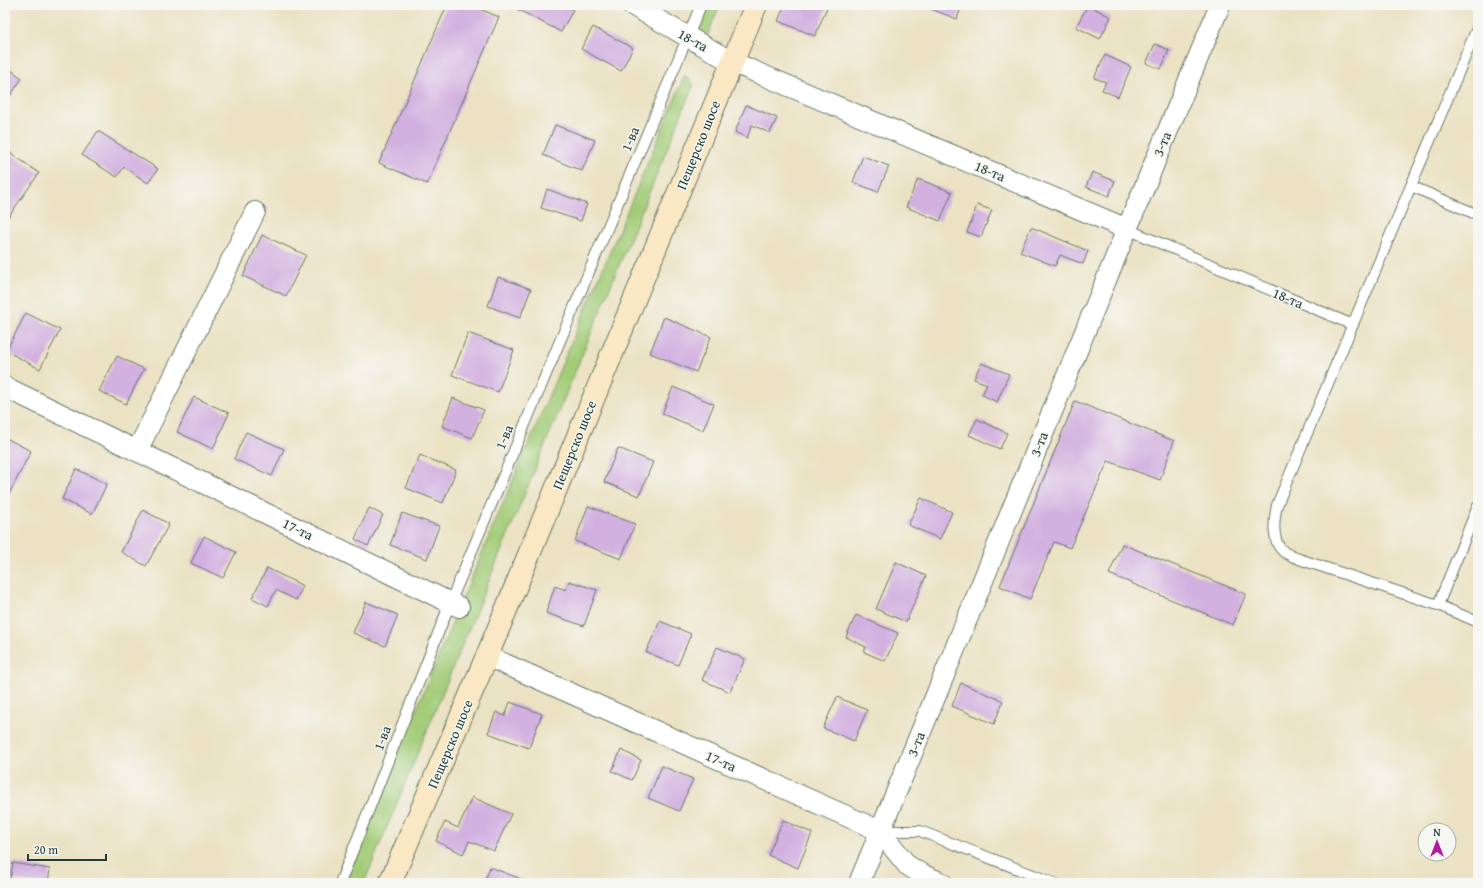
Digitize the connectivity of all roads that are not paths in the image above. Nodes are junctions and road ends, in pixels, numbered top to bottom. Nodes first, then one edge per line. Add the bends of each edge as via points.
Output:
1 (632, 5) edge
2 (701, 5) edge
3 (756, 5) edge
4 (1220, 5) edge
5 (1477, 30) edge
6 (688, 38) junction
7 (732, 62) junction
8 (1411, 186) junction
9 (255, 212) dead end
10 (1478, 215) edge
11 (1127, 229) junction
12 (1353, 325) junction
13 (5, 387) edge
14 (137, 451) junction
15 (1478, 506) edge
16 (454, 605) junction
17 (1438, 605) junction
18 (1478, 622) edge
19 (487, 656) junction
20 (880, 832) junction
21 (340, 883) edge
22 (390, 883) edge
23 (860, 883) edge
24 (942, 883) edge
25 (1054, 883) edge

1 - 6 street, 18-та
2 - 6 lane, 1-ва
3 - 7 main road, Пещерско шосе
4 - 11 street, 3-та
5 - 8 lane
6 - 7 street, 18-та
6 - 16 lane, 1-ва
7 - 11 street, 18-та
7 - 19 main road, Пещерско шосе
8 - 10 lane
8 - 12 lane
9 - 14 street
11 - 12 lane, 18-та
11 - 20 street, 3-та
12 - 17 lane via 1276,505 1276,538 1283,552
13 - 14 street, 17-та
14 - 16 street, 17-та
15 - 17 lane
16 - 21 lane, 1-ва
17 - 18 lane
19 - 20 street, 17-та
19 - 22 main road, Пещерско шосе
20 - 23 street, 3-та
20 - 24 street, 17-та via 907,865 922,875
20 - 25 lane via 920,831

